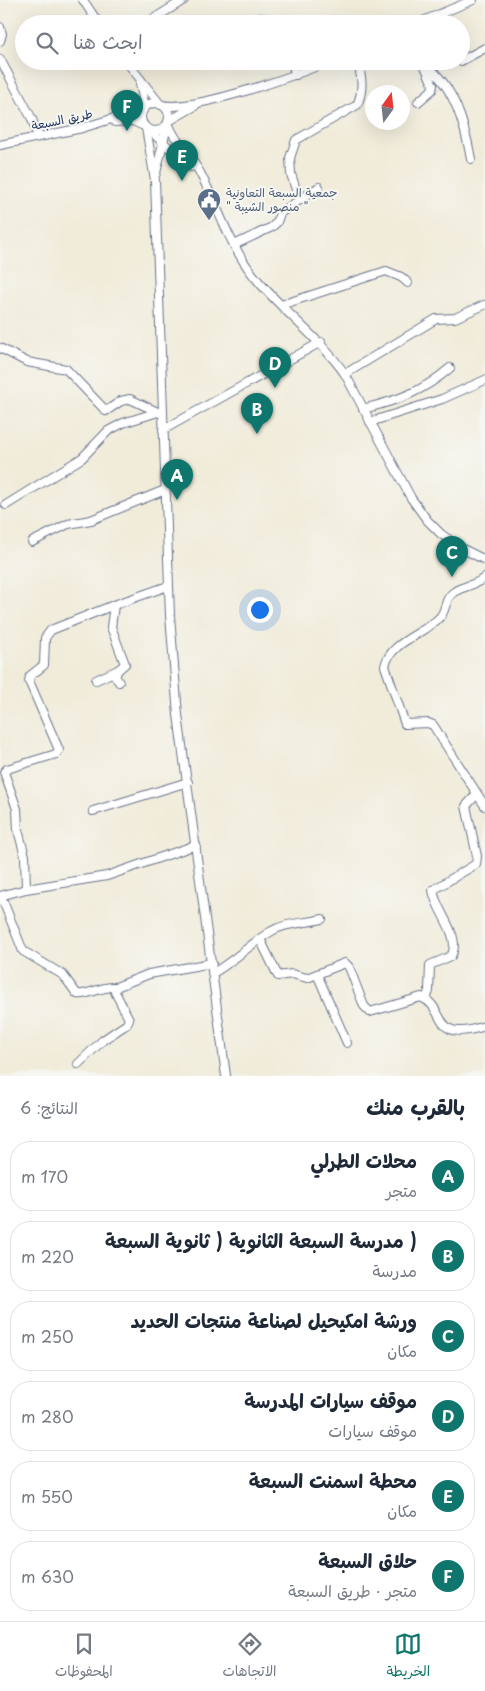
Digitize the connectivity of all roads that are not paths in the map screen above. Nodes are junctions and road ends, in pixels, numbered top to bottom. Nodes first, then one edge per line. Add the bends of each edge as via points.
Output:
1 (83, 0) edge
2 (184, 0) edge
3 (473, 0) edge
4 (93, 15) edge
5 (160, 15) edge
6 (437, 15) edge
7 (0, 27) edge
8 (0, 41) edge
9 (485, 48) edge
10 (470, 56) edge
11 (0, 59) edge
12 (132, 70) edge
13 (294, 70) edge
14 (308, 70) edge
15 (359, 70) edge
16 (427, 70) edge
17 (431, 70) edge
18 (296, 75) junction
19 (138, 80) junction
20 (208, 100) junction
21 (418, 102) dead end
22 (161, 104) junction
23 (145, 108) junction
24 (100, 123) junction
25 (168, 123) junction
26 (146, 128) junction
27 (38, 137) junction
28 (163, 142) junction
29 (1, 146) edge
30 (471, 159) dead end
31 (202, 177) junction
32 (155, 180) junction
33 (319, 187) dead end
34 (299, 199) junction
35 (234, 245) junction
36 (408, 283) dead end
37 (484, 304) edge
38 (281, 306) junction
39 (321, 342) junction
40 (0, 348) edge
41 (450, 368) dead end
42 (345, 374) junction
43 (485, 380) edge
44 (363, 409) junction
45 (160, 413) junction
46 (370, 422) junction
47 (163, 430) junction
48 (165, 490) junction
49 (6, 506) dead end
50 (32, 542) dead end
51 (485, 560) edge
52 (485, 576) edge
53 (168, 586) junction
54 (114, 605) junction
55 (118, 670) junction
56 (96, 680) dead end
57 (119, 682) dead end
58 (188, 782) junction
59 (478, 794) junction
60 (485, 806) edge
61 (93, 811) dead end
62 (196, 845) junction
63 (26, 889) junction
64 (0, 896) edge
65 (322, 919) dead end
66 (260, 939) junction
67 (212, 963) junction
68 (213, 973) junction
69 (317, 974) junction
70 (116, 986) junction
71 (426, 999) junction
72 (485, 1026) edge
73 (347, 1043) dead end
74 (78, 1064) dead end
75 (226, 1076) edge

1 - 4 street
2 - 5 street
3 - 6 street
7 - 8 street
9 - 10 street
11 - 27 street via 32,118
12 - 19 street
13 - 18 street
14 - 18 street
15 - 34 street via 362,82 357,105 304,134 292,146 291,174
16 - 21 street via 432,90
17 - 30 street via 457,108
18 - 20 street
19 - 22 street
19 - 23 street
20 - 22 street via 176,106
20 - 25 street via 187,109
22 - 23 street via 150,104
22 - 25 street via 168,112
23 - 24 street, طريق السبعة
23 - 26 street via 141,117
24 - 26 street, طريق السبعة via 127,121
24 - 27 street, طريق السبعة
25 - 26 street via 158,131
25 - 28 street
25 - 31 street
26 - 28 street
26 - 32 street
27 - 29 street, طريق السبعة
28 - 31 street
28 - 32 street
31 - 35 street
32 - 45 street
33 - 34 street
34 - 35 street via 280,213 272,227
35 - 38 street via 253,275
36 - 38 street via 386,271
37 - 42 street via 455,318 436,318
38 - 39 street
39 - 42 street
39 - 47 street
40 - 45 street via 27,362 66,369 106,411 130,399
41 - 44 street via 421,391
42 - 44 street
43 - 46 street
44 - 46 street
45 - 47 street
45 - 49 street via 123,423 108,431 82,458
46 - 51 street via 411,498 427,520 461,548
47 - 48 street
48 - 50 street via 91,520 68,524
48 - 53 street
52 - 59 street via 454,592 440,618 395,648 385,666 405,724 433,725
53 - 54 street
53 - 58 street via 178,715
54 - 55 street via 111,627 125,664
54 - 63 street via 48,633 44,642 44,665 30,676 35,698 60,747 56,754 4,772 17,809 18,830 25,856
55 - 56 street
55 - 57 street via 115,676
58 - 61 street
58 - 62 street
59 - 60 street
59 - 71 street via 466,806 478,856 476,864 433,890 451,933 454,950 451,956 430,965
62 - 63 street via 107,876
62 - 67 street
63 - 64 street
64 - 70 street via 23,951 63,975 77,994
65 - 66 street via 288,924
66 - 68 street
66 - 69 street via 278,976 292,974 307,978
67 - 68 street
67 - 70 street via 149,974
68 - 75 street
69 - 71 street via 339,964 348,964 364,1006 370,1012 417,997
69 - 73 street
70 - 74 street via 115,992 129,1019 127,1024 103,1040
71 - 72 street via 447,1028 466,1030

